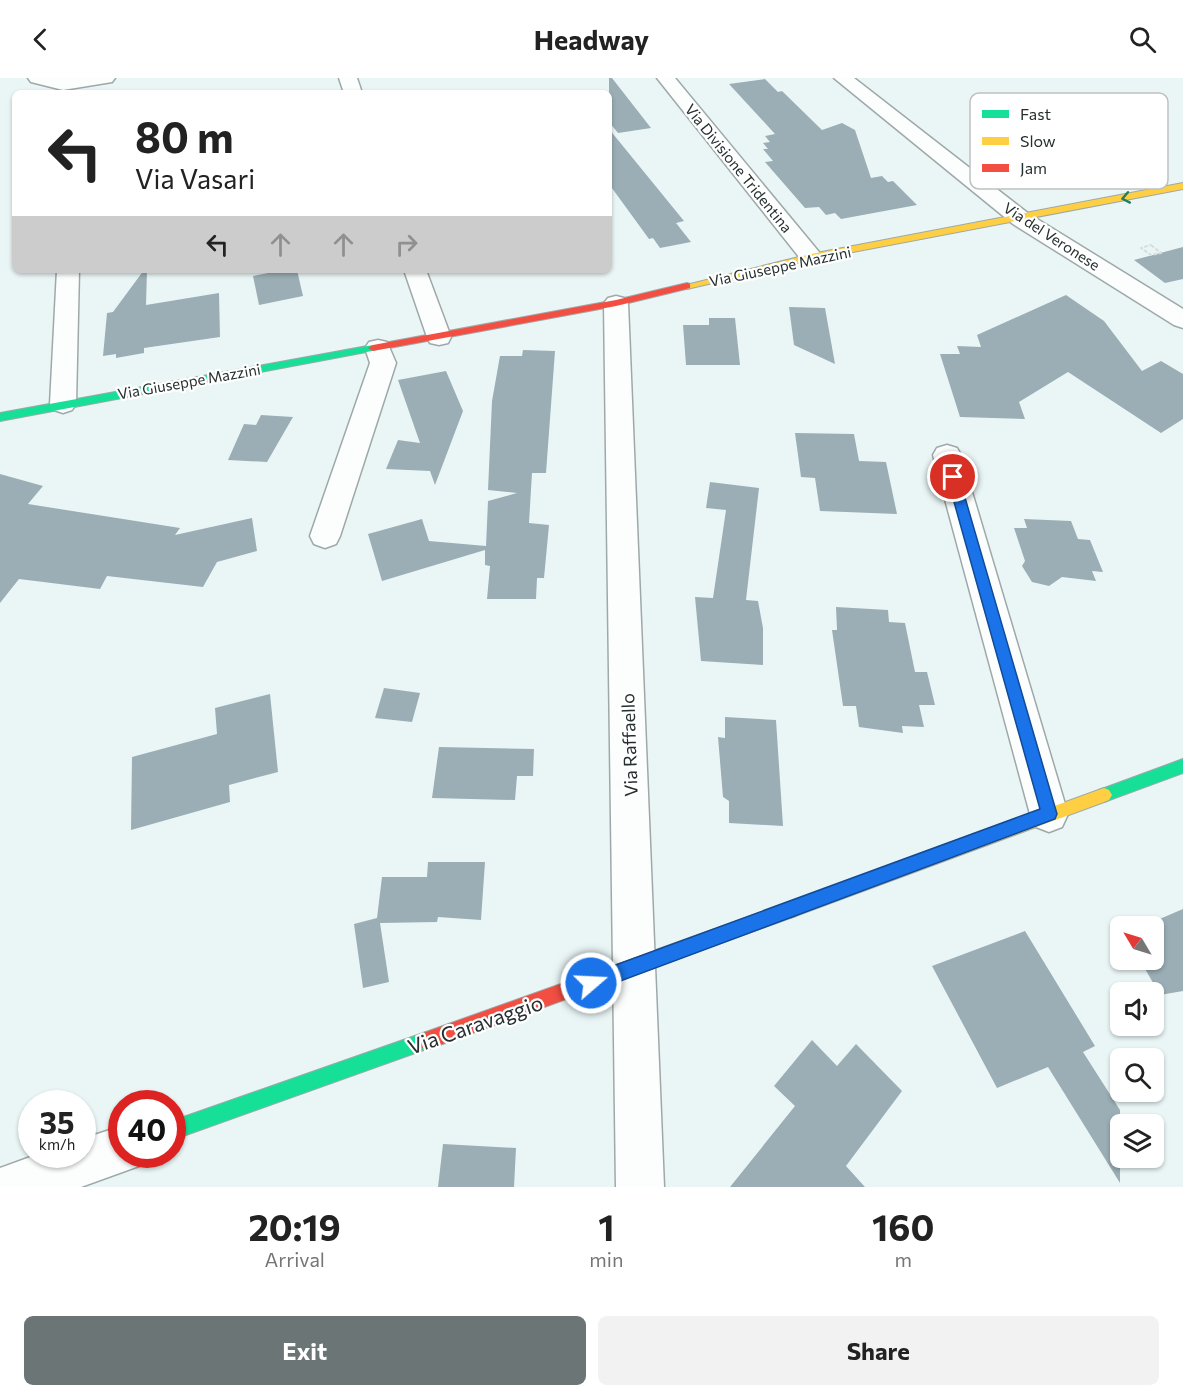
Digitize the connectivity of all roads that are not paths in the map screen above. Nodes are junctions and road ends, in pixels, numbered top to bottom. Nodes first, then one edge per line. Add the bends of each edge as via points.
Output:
1 (37, 78) edge
2 (106, 78) edge
3 (666, 78) edge
4 (843, 78) edge
5 (970, 179) edge
6 (1183, 186) edge
7 (983, 189) edge
8 (1021, 219) junction
9 (811, 257) junction
10 (68, 273) edge
11 (416, 273) edge
12 (616, 303) junction
13 (1183, 320) edge
14 (439, 337) junction
15 (378, 348) junction
16 (63, 404) junction
17 (0, 417) edge
18 (947, 455) dead end
19 (325, 536) dead end
20 (1183, 766) edge
21 (1049, 814) junction
22 (636, 968) junction
23 (186, 1126) edge
24 (108, 1154) edge
25 (13, 1187) edge
26 (640, 1187) edge

1 - 2 street via 63,85
3 - 9 street, Via Divisione Tridentina
4 - 5 street, Via del Veronese
6 -> 8 street, Via Giuseppe Mazzini
7 - 8 street, Via del Veronese
8 - 9 street, Via Giuseppe Mazzini
8 - 13 street, Via del Veronese
9 - 12 street, Via Giuseppe Mazzini
10 - 16 street
11 - 14 street
12 - 14 street, Via Giuseppe Mazzini
12 - 22 street, Via Raffaello
14 - 15 street, Via Giuseppe Mazzini
15 - 16 street, Via Giuseppe Mazzini
15 - 19 street via 384,363
16 - 17 street, Via Giuseppe Mazzini
18 - 21 street
20 - 21 street, Via Caravaggio
21 - 22 street, Via Caravaggio
22 - 23 street, Via Caravaggio
22 - 26 street, Via Raffaello
24 - 25 street

